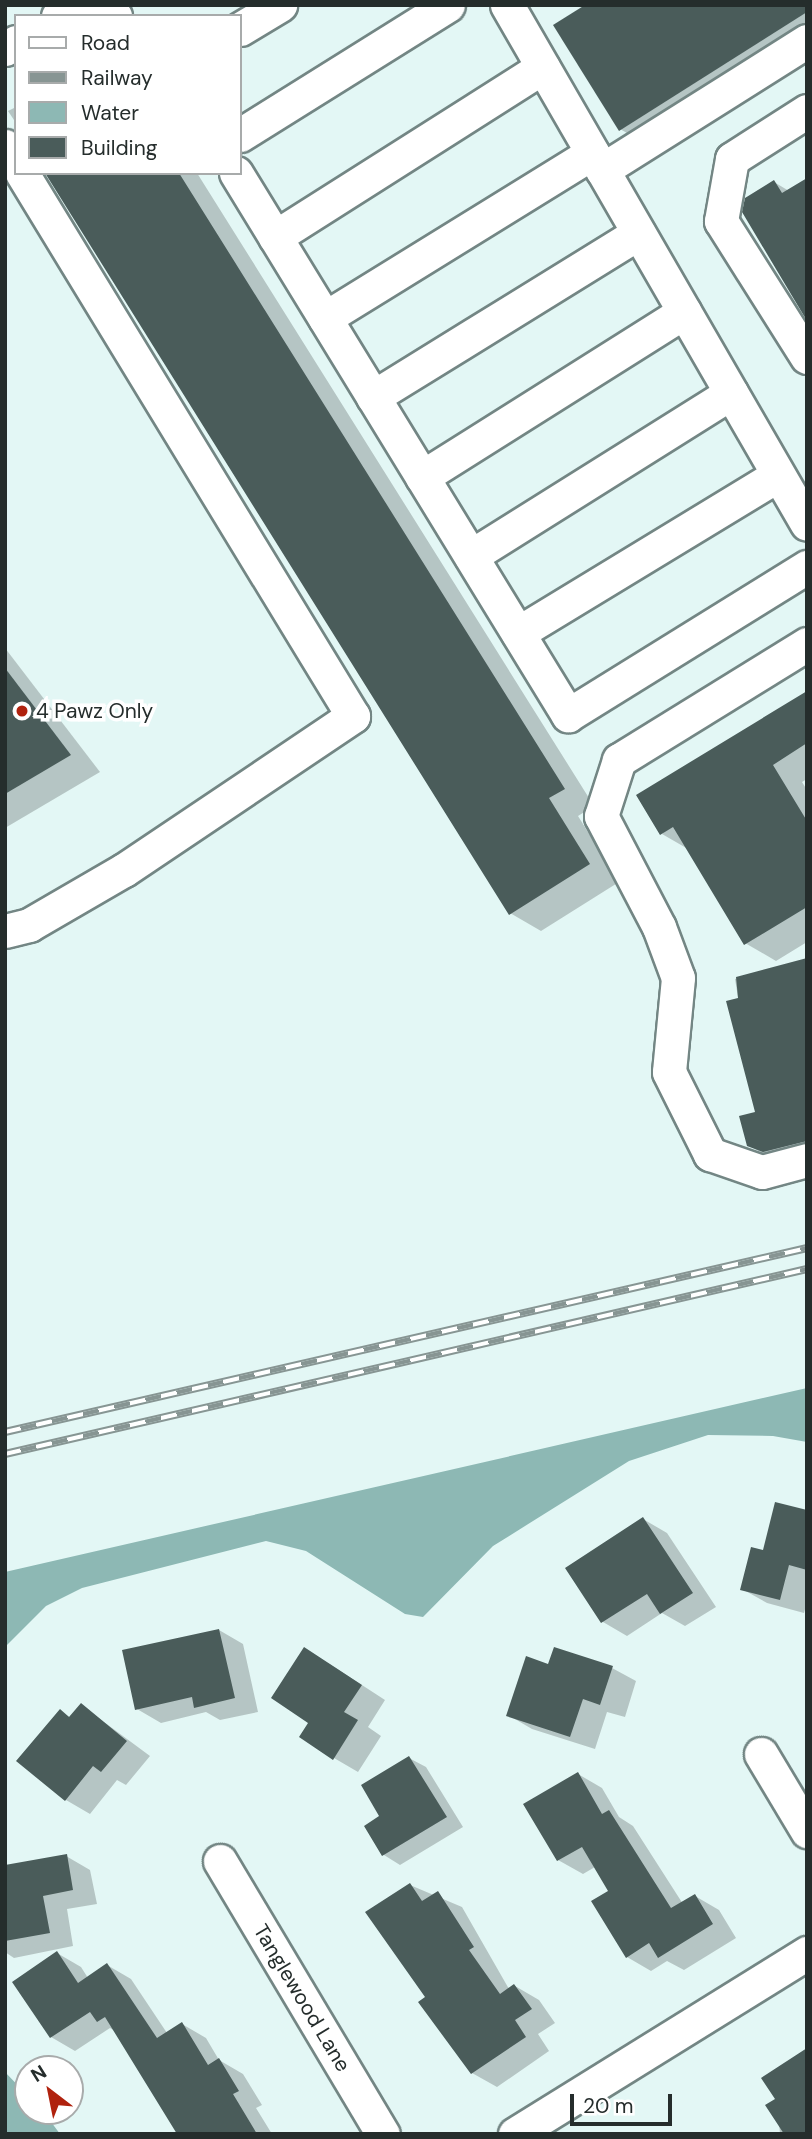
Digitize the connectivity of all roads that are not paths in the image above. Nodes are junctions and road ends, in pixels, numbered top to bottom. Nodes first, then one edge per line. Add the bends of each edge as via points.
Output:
1 (94, 5) edge
2 (280, 5) edge
3 (507, 5) edge
4 (443, 7) edge
5 (111, 14) edge
6 (242, 28) edge
7 (807, 41) edge
8 (543, 67) junction
9 (807, 111) edge
10 (242, 134) edge
11 (597, 161) junction
12 (23, 175) edge
13 (237, 175) edge
14 (639, 233) junction
15 (275, 237) junction
16 (684, 312) junction
17 (325, 318) junction
18 (807, 357) edge
19 (731, 393) junction
20 (373, 397) junction
21 (778, 475) junction
22 (422, 477) junction
23 (807, 524) edge
24 (471, 556) junction
25 (807, 567) edge
26 (518, 633) junction
27 (807, 644) edge
28 (5, 931) edge
29 (807, 1160) edge
30 (761, 1754) dead end
31 (807, 1831) edge
32 (220, 1861) dead end
33 (807, 1953) edge
34 (383, 2134) edge
35 (515, 2134) edge

1 - 5 street
2 - 6 street
3 - 8 street
4 - 10 street
7 - 11 street
8 - 11 street
8 - 15 street
9 - 18 street via 732,159 721,221
11 - 14 street
11 - 17 street
12 - 28 street via 354,716 124,870 29,925
13 - 15 street
14 - 16 street
14 - 20 street
15 - 17 street
16 - 19 street
16 - 22 street
17 - 20 street
19 - 21 street
19 - 24 street
20 - 22 street
21 - 23 street
21 - 26 street
22 - 24 street
24 - 26 street
25 - 26 street via 568,715
27 - 29 street via 619,760 601,816 659,927 678,978 669,1072 710,1154 762,1172
30 - 31 street
32 - 34 street, Tanglewood Lane
33 - 35 street

